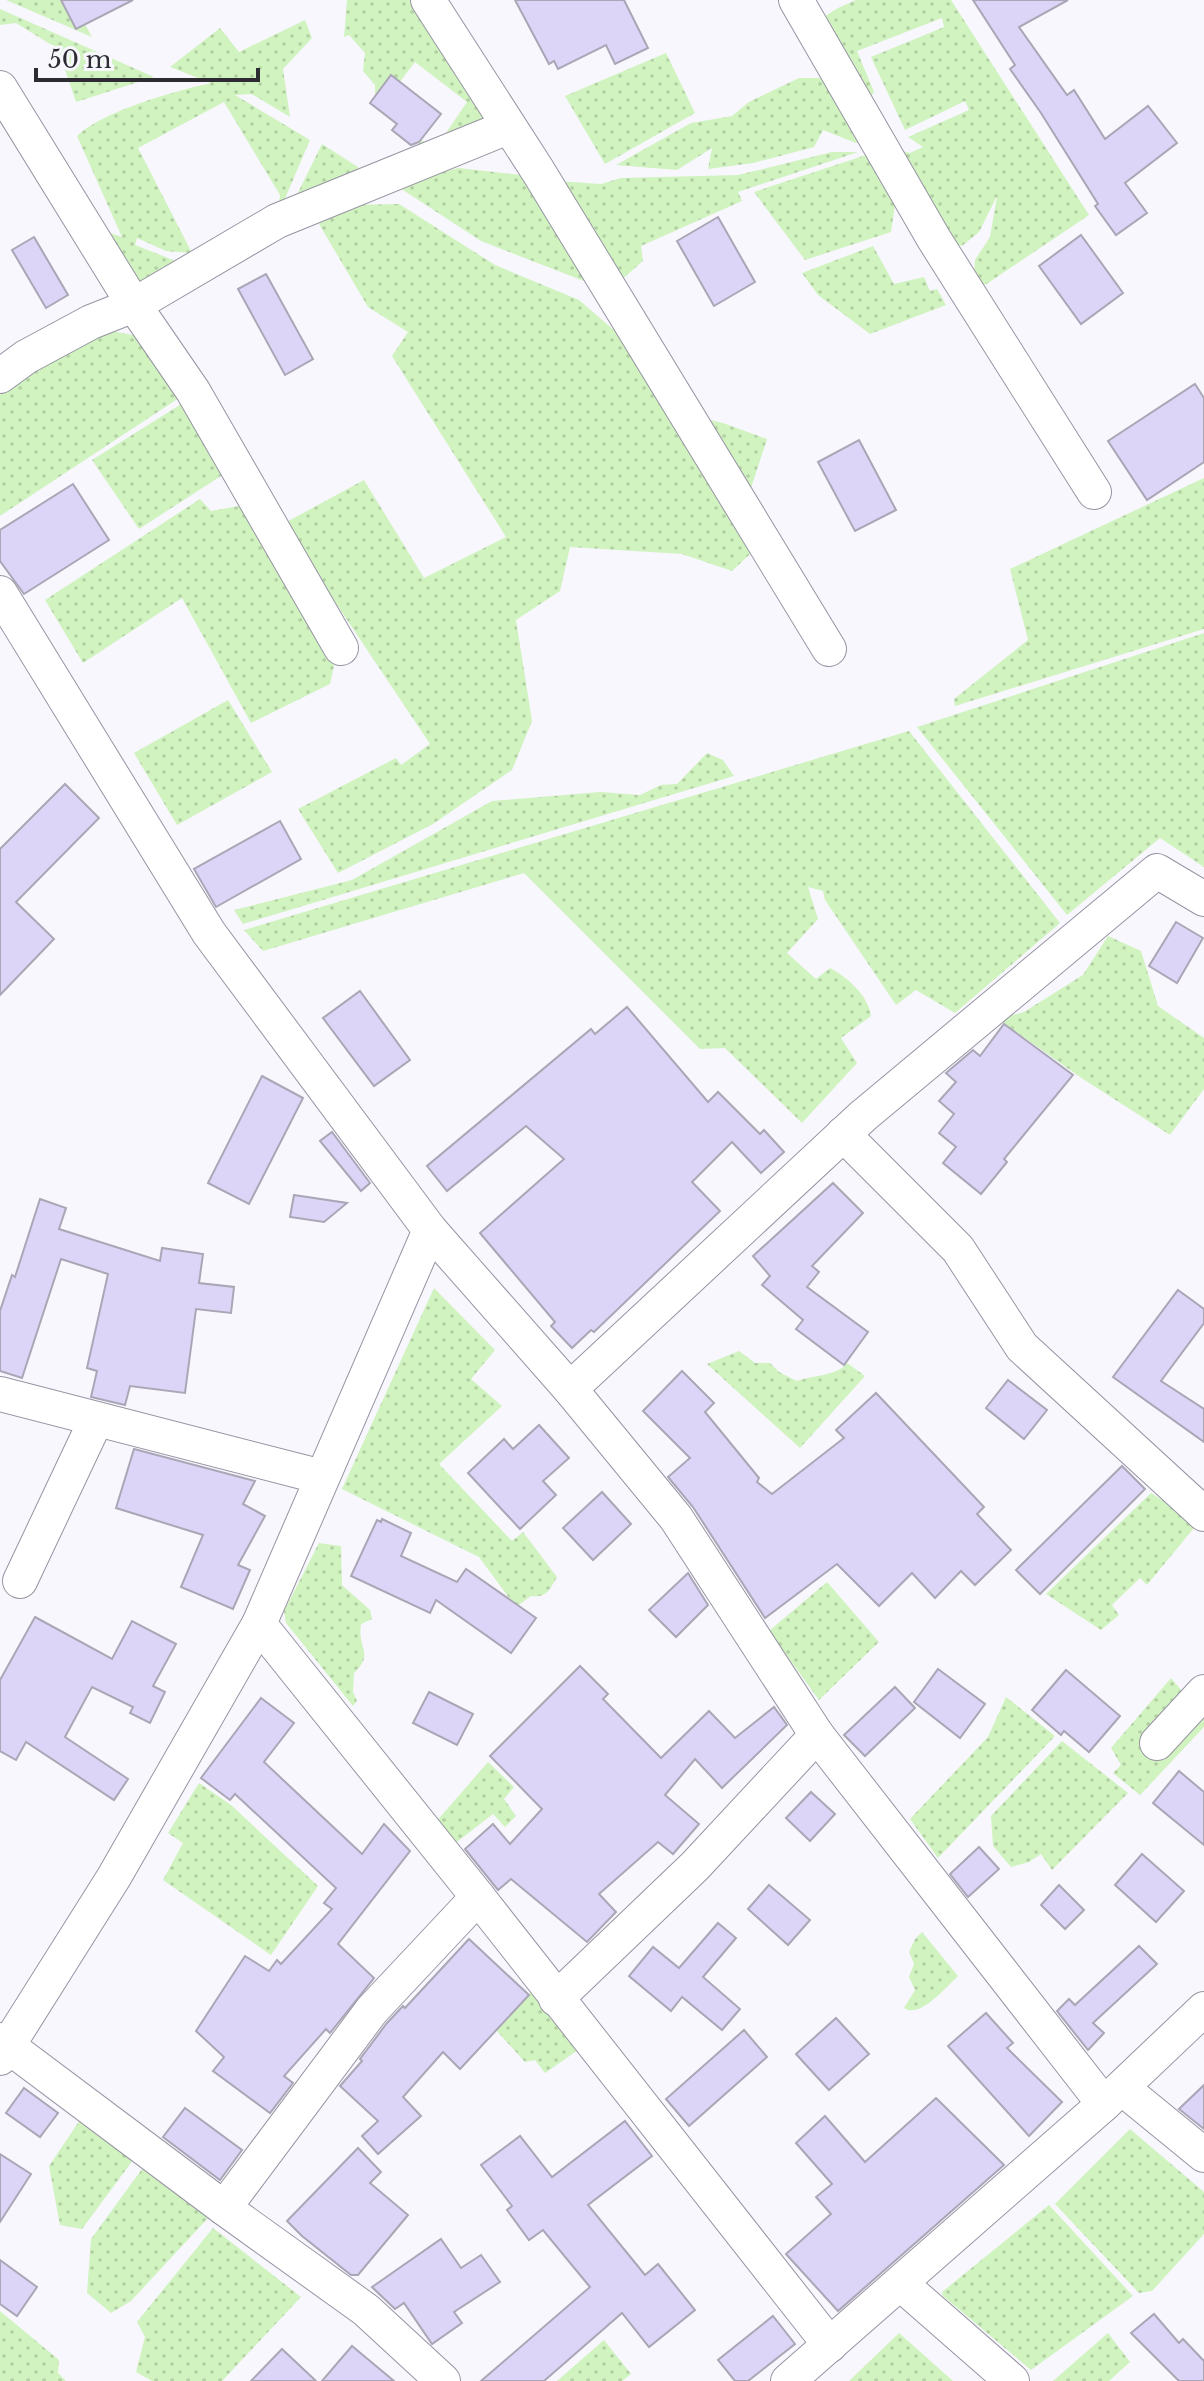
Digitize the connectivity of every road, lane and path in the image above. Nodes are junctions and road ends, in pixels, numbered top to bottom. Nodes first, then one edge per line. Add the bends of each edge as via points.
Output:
1 (428, 0) edge
2 (796, 0) edge
3 (0, 88) edge
4 (508, 127) junction
5 (134, 305) junction
6 (0, 376) edge
7 (1094, 492) dead end
8 (0, 593) edge
9 (341, 648) dead end
10 (829, 649) dead end
11 (1204, 899) edge
12 (843, 1134) junction
13 (430, 1230) junction
14 (570, 1389) junction
15 (0, 1394) edge
16 (96, 1420) junction
17 (322, 1477) junction
18 (1204, 1514) edge
19 (20, 1581) dead end
20 (259, 1624) junction
21 (1204, 1692) edge
22 (817, 1735) junction
23 (1157, 1743) dead end
24 (478, 1897) junction
25 (556, 1999) junction
26 (1204, 2009) edge
27 (3, 2048) edge
28 (1113, 2096) junction
29 (1204, 2155) edge
30 (224, 2208) junction
31 (901, 2284) junction
32 (830, 2345) junction
33 (443, 2381) edge
34 (788, 2381) edge
35 (1012, 2381) edge

1 - 4 street
2 - 7 street via 934,239
3 - 5 street
4 - 5 street via 277,221
4 - 10 street
5 - 6 street via 91,322
5 - 9 street via 193,391
8 - 13 street via 209,933
11 - 12 street via 1157,871
12 - 14 street
12 - 18 street via 958,1249 1022,1347
13 - 14 street
13 - 17 street
14 - 22 street via 676,1518
15 - 16 street
16 - 17 street
16 - 19 street
17 - 20 street
20 - 24 street
20 - 27 street via 114,1877
21 - 23 street
22 - 25 street via 695,1866
22 - 28 street
24 - 25 street
24 - 30 street via 372,2010
25 - 32 street
26 - 28 street
27 - 30 street
28 - 29 street
28 - 31 street
30 - 33 street via 366,2310
31 - 32 street
31 - 35 street
32 - 34 street

